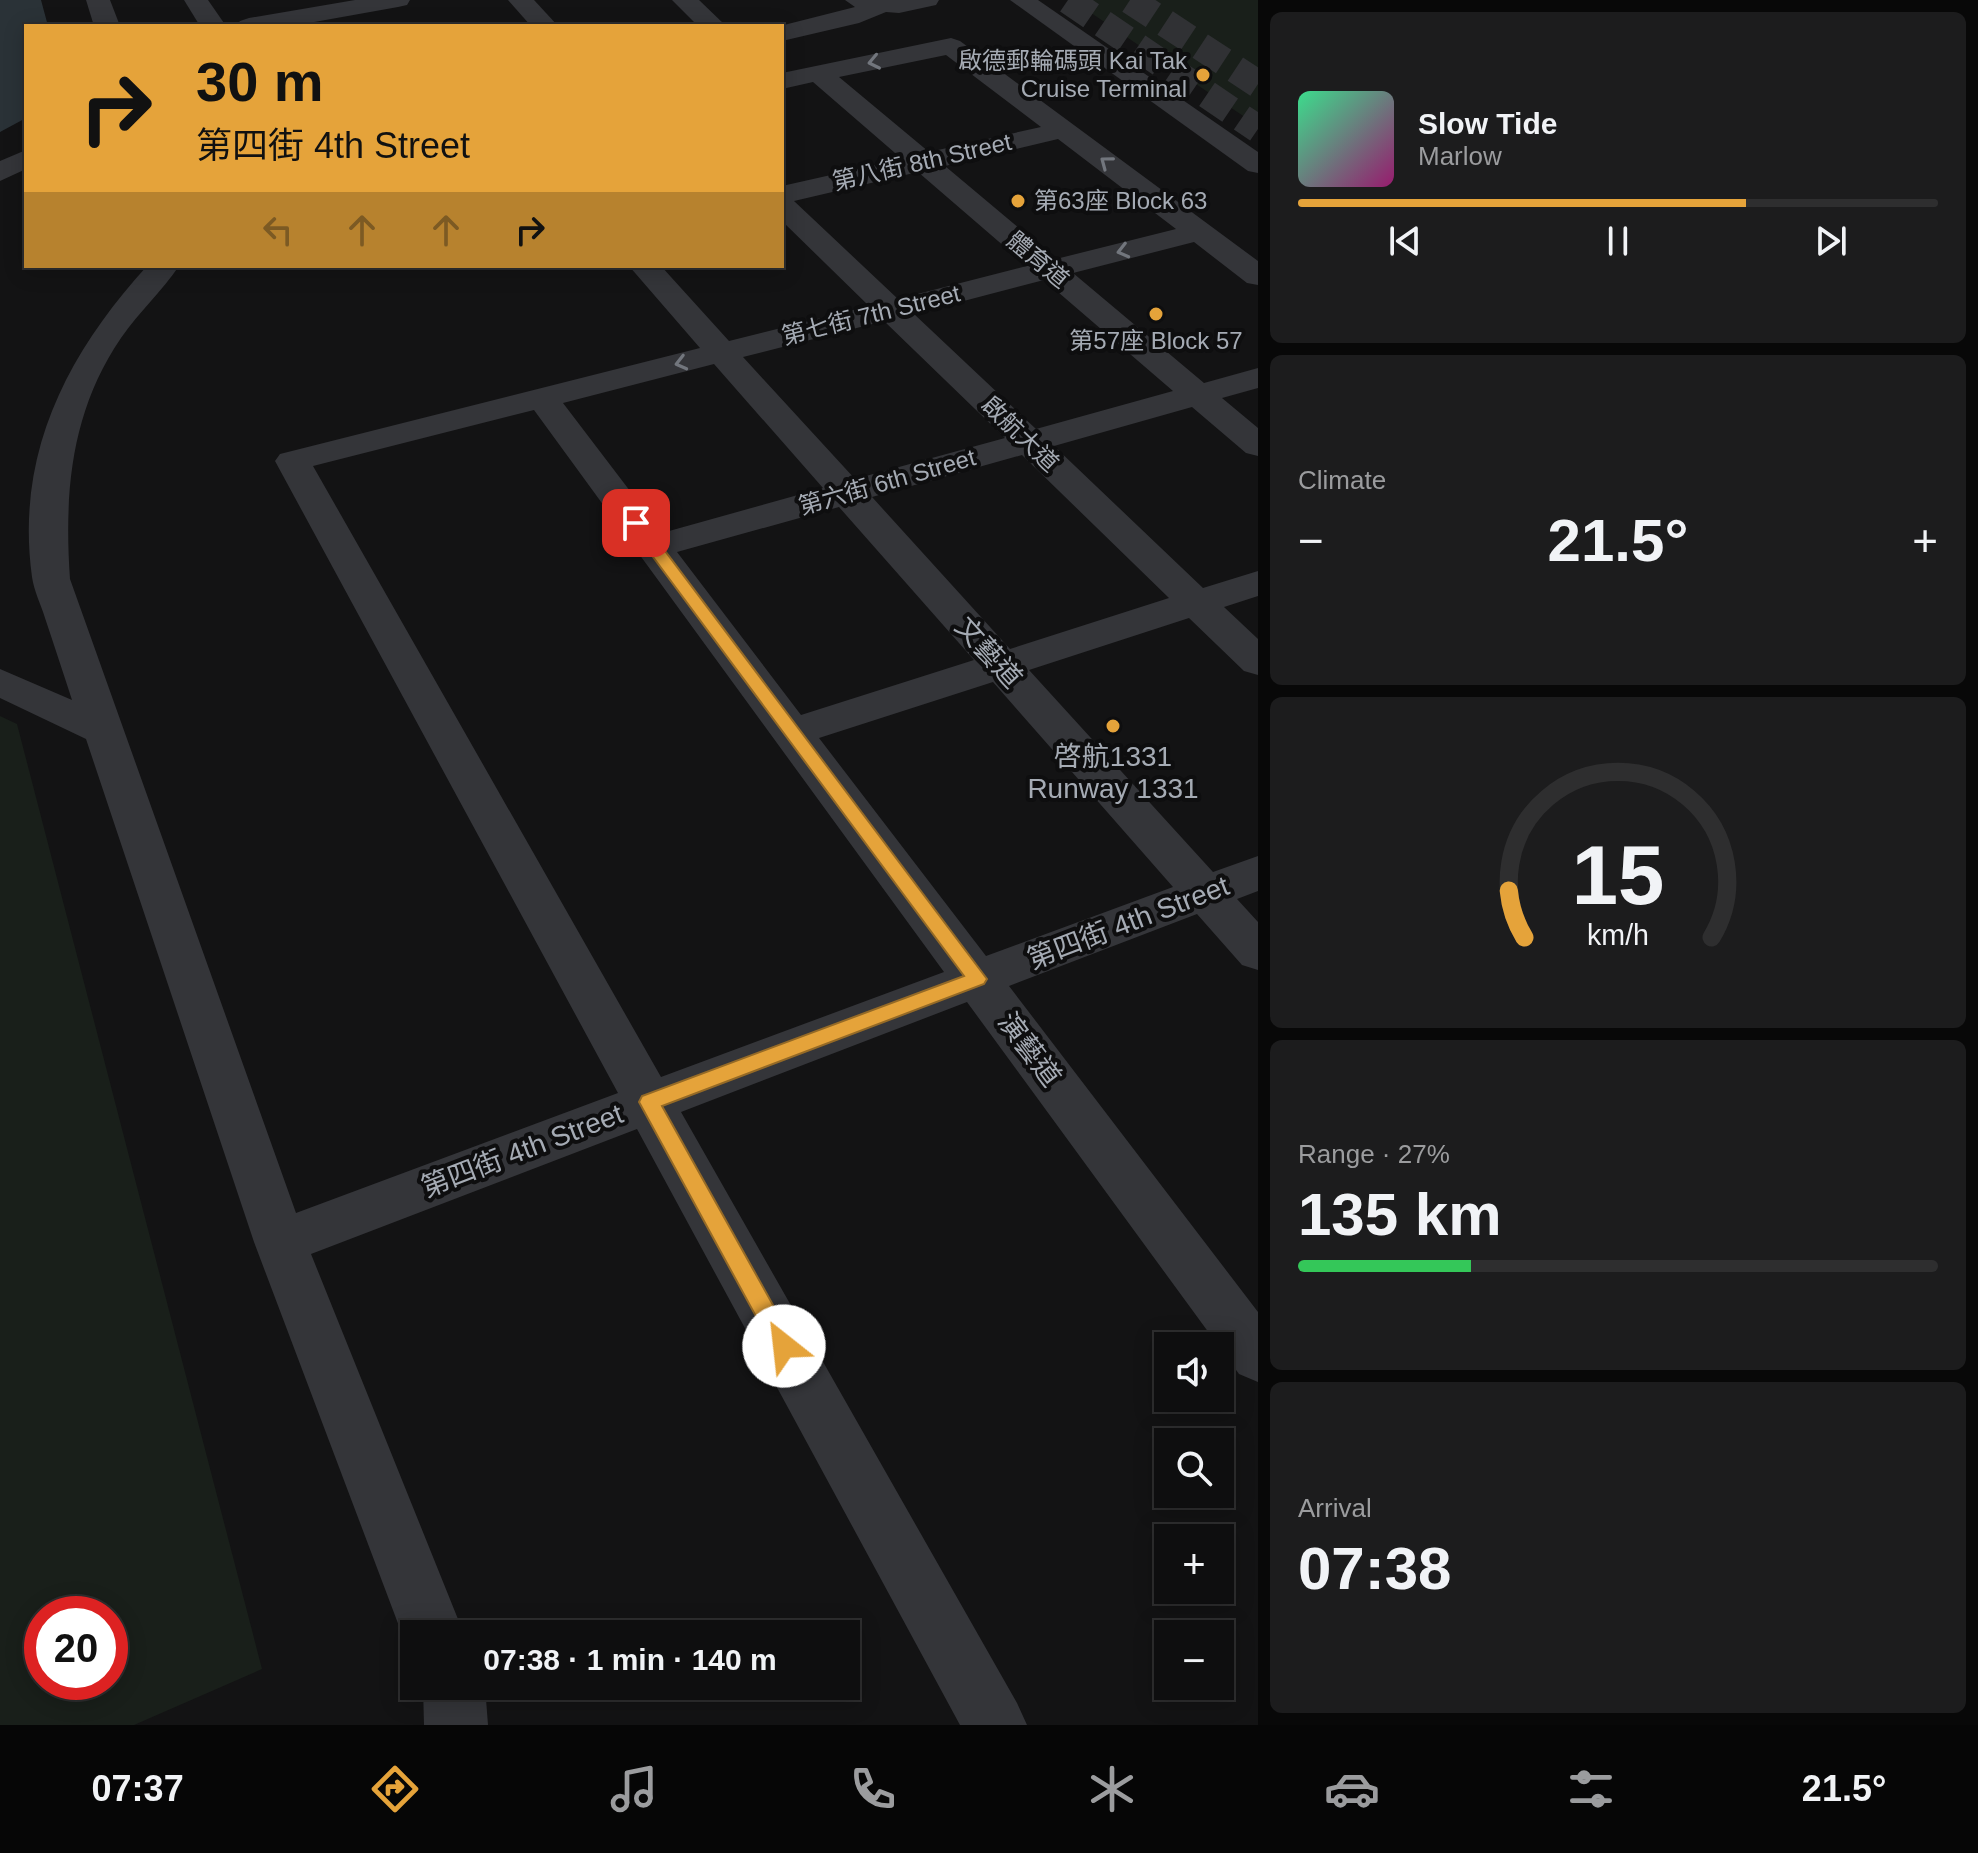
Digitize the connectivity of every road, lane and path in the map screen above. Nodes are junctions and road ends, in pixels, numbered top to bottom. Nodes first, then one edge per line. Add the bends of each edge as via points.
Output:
1 (98, 0) edge
2 (196, 0) edge
3 (398, 0) edge
4 (520, 0) edge
5 (684, 0) edge
6 (927, 0) edge
7 (1022, 0) edge
8 (359, 3) edge
9 (869, 3) edge
10 (106, 24) edge
11 (212, 24) edge
12 (259, 24) edge
13 (376, 24) edge
14 (543, 24) edge
15 (711, 24) edge
16 (784, 33) edge
17 (818, 73) junction
18 (784, 81) edge
19 (1062, 130) junction
20 (24, 159) edge
21 (923, 162) junction
22 (1258, 165) edge
23 (0, 172) edge
24 (784, 195) edge
25 (784, 207) edge
26 (1199, 232) junction
27 (162, 268) edge
28 (646, 268) edge
29 (1049, 270) junction
30 (1258, 276) edge
31 (891, 310) junction
32 (721, 352) junction
33 (1258, 378) edge
34 (1197, 395) junction
35 (542, 398) junction
36 (1029, 442) junction
37 (1258, 446) edge
38 (847, 494) junction
39 (654, 547) junction
40 (1258, 583) edge
41 (1197, 603) junction
42 (1258, 662) edge
43 (1001, 666) junction
44 (0, 682) edge
45 (104, 731) junction
46 (793, 732) junction
47 (1258, 873) edge
48 (1205, 893) junction
49 (1258, 952) edge
50 (977, 979) junction
51 (649, 1102) junction
52 (280, 1242) junction
53 (1242, 1306) edge
54 (1258, 1356) edge
55 (428, 1620) edge
56 (455, 1700) edge
57 (456, 1725) edge
58 (995, 1725) edge

1 - 10 street
2 - 11 street
3 - 8 street
4 - 14 street
5 - 15 street
6 - 9 street via 899,6
7 - 22 street
8 - 12 street
8 - 13 street
9 - 16 street via 840,20
17 - 18 street
19 -> 17 street via 951,46
17 - 21 street, 體育道
19 - 21 street, 第八街 8th Street
26 -> 19 street
20 - 23 street
21 - 24 street, 第八街 8th Street
21 - 29 street, 體育道
25 - 31 street, 啟航大道
26 -> 29 street, 第七街 7th Street
26 - 30 street
27 - 45 street via 99,345 76,387 49,479 51,579
28 - 32 street, 文藝道
29 - 31 street, 第七街 7th Street
29 - 34 street, 體育道
31 - 32 street, 第七街 7th Street
31 - 36 street, 啟航大道
32 -> 35 street, 第七街 7th Street
32 - 38 street, 文藝道
33 - 34 street, 第六街 6th Street
34 - 36 street, 第六街 6th Street
34 - 37 street, 體育道
35 - 39 street, 演藝道
35 - 51 street, 第七街 7th Street via 292,461
36 - 38 street, 第六街 6th Street
36 - 41 street, 啟航大道
38 - 39 street, 第六街 6th Street
38 - 43 street, 文藝道
39 - 46 street, 演藝道
40 - 41 street
41 - 42 street, 啟航大道
41 - 43 street
43 - 46 street
43 - 48 street, 文藝道
44 - 45 street
45 - 52 street
46 - 50 street, 演藝道
47 - 48 street, 第四街 4th Street
48 - 49 street, 文藝道
48 - 50 street, 第四街 4th Street
50 - 51 street, 第四街 4th Street
50 - 53 street, 演藝道
51 - 52 street, 第四街 4th Street
51 - 58 street
52 - 55 street
53 - 54 street, 演藝道
56 - 57 street

